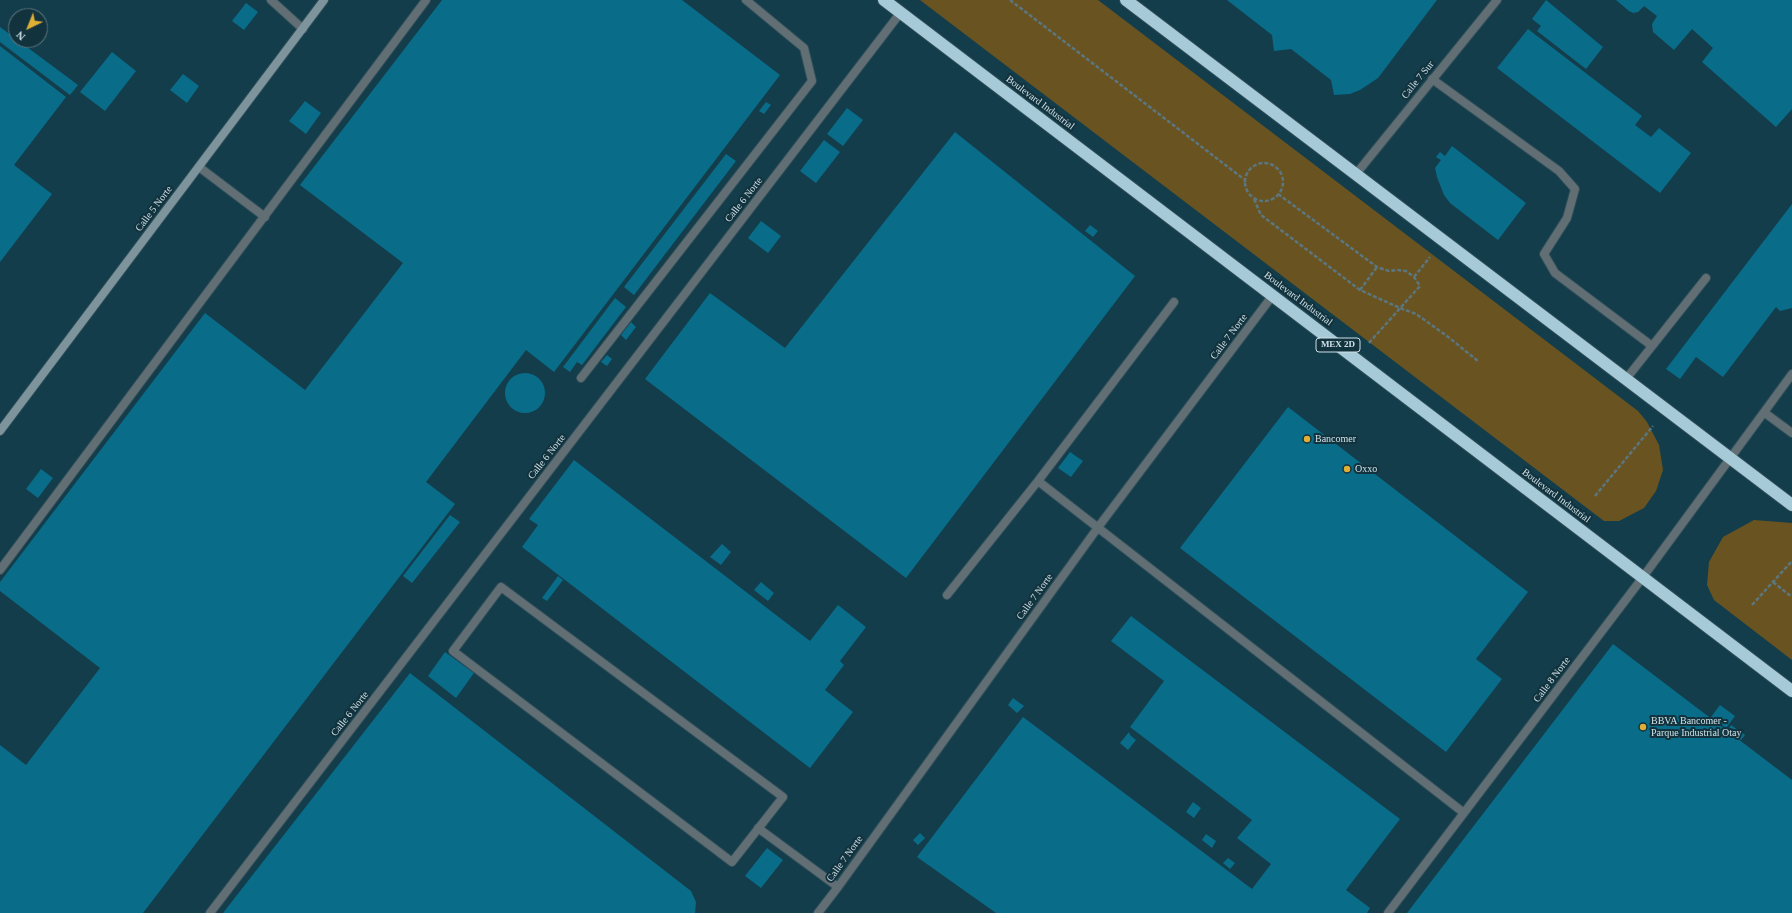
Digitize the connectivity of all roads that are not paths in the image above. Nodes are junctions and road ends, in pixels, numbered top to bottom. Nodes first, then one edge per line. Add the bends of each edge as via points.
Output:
1 (271, 0) edge
2 (324, 0) edge
3 (426, 0) edge
4 (746, 0) edge
5 (884, 0) edge
6 (1126, 0) edge
7 (1498, 0) edge
8 (901, 12) junction
9 (303, 28) junction
10 (1432, 79) junction
11 (198, 167) junction
12 (1356, 174) junction
13 (265, 217) junction
14 (1706, 278) dead end
15 (1273, 295) junction
16 (1174, 302) dead end
17 (1652, 346) junction
18 (1792, 374) edge
19 (581, 378) dead end
20 (1626, 379) junction
21 (1765, 412) junction
22 (0, 431) edge
23 (1792, 433) edge
24 (1730, 458) junction
25 (1038, 480) junction
26 (1792, 505) edge
27 (1099, 526) junction
28 (0, 570) edge
29 (1643, 577) junction
30 (947, 595) dead end
31 (1792, 691) edge
32 (1464, 813) junction
33 (758, 828) junction
34 (838, 887) junction
35 (210, 913) edge
36 (818, 913) edge
37 (1388, 913) edge

1 - 9 lane
2 - 9 street, Calle 5 Norte
3 - 13 lane
4 - 19 lane via 804,48 812,81
5 - 8 highway, Boulevard Industrial / MEX 2D
6 - 12 highway
7 - 10 lane, Calle 7 Sur
8 - 15 highway, Boulevard Industrial / MEX 2D
8 - 35 lane, Calle 6 Norte
9 - 11 street, Calle 5 Norte
10 - 12 lane, Calle 7 Sur
10 - 17 lane via 1559,171 1575,189 1567,218 1544,254 1555,273
11 - 13 lane
11 - 22 street, Calle 5 Norte
12 - 20 highway
13 - 28 lane
14 - 17 lane
15 - 27 lane, Calle 7 Norte
15 - 29 highway, Boulevard Industrial / MEX 2D
16 - 25 lane
17 - 20 lane
18 - 21 lane, Calle 8 Norte
20 - 24 highway
21 - 23 lane
21 - 24 lane, Calle 8 Norte
24 - 26 highway
24 - 29 lane, Calle 8 Norte
25 - 27 lane
25 - 30 lane
27 - 32 lane
27 - 34 lane, Calle 7 Norte
29 - 31 highway, Boulevard Industrial / MEX 2D
29 - 32 lane, Calle 8 Norte
32 - 37 lane, Calle 8 Norte
33 - 33 lane via 782,797 501,587 452,651 732,862
33 - 34 lane
34 - 36 lane, Calle 7 Norte

